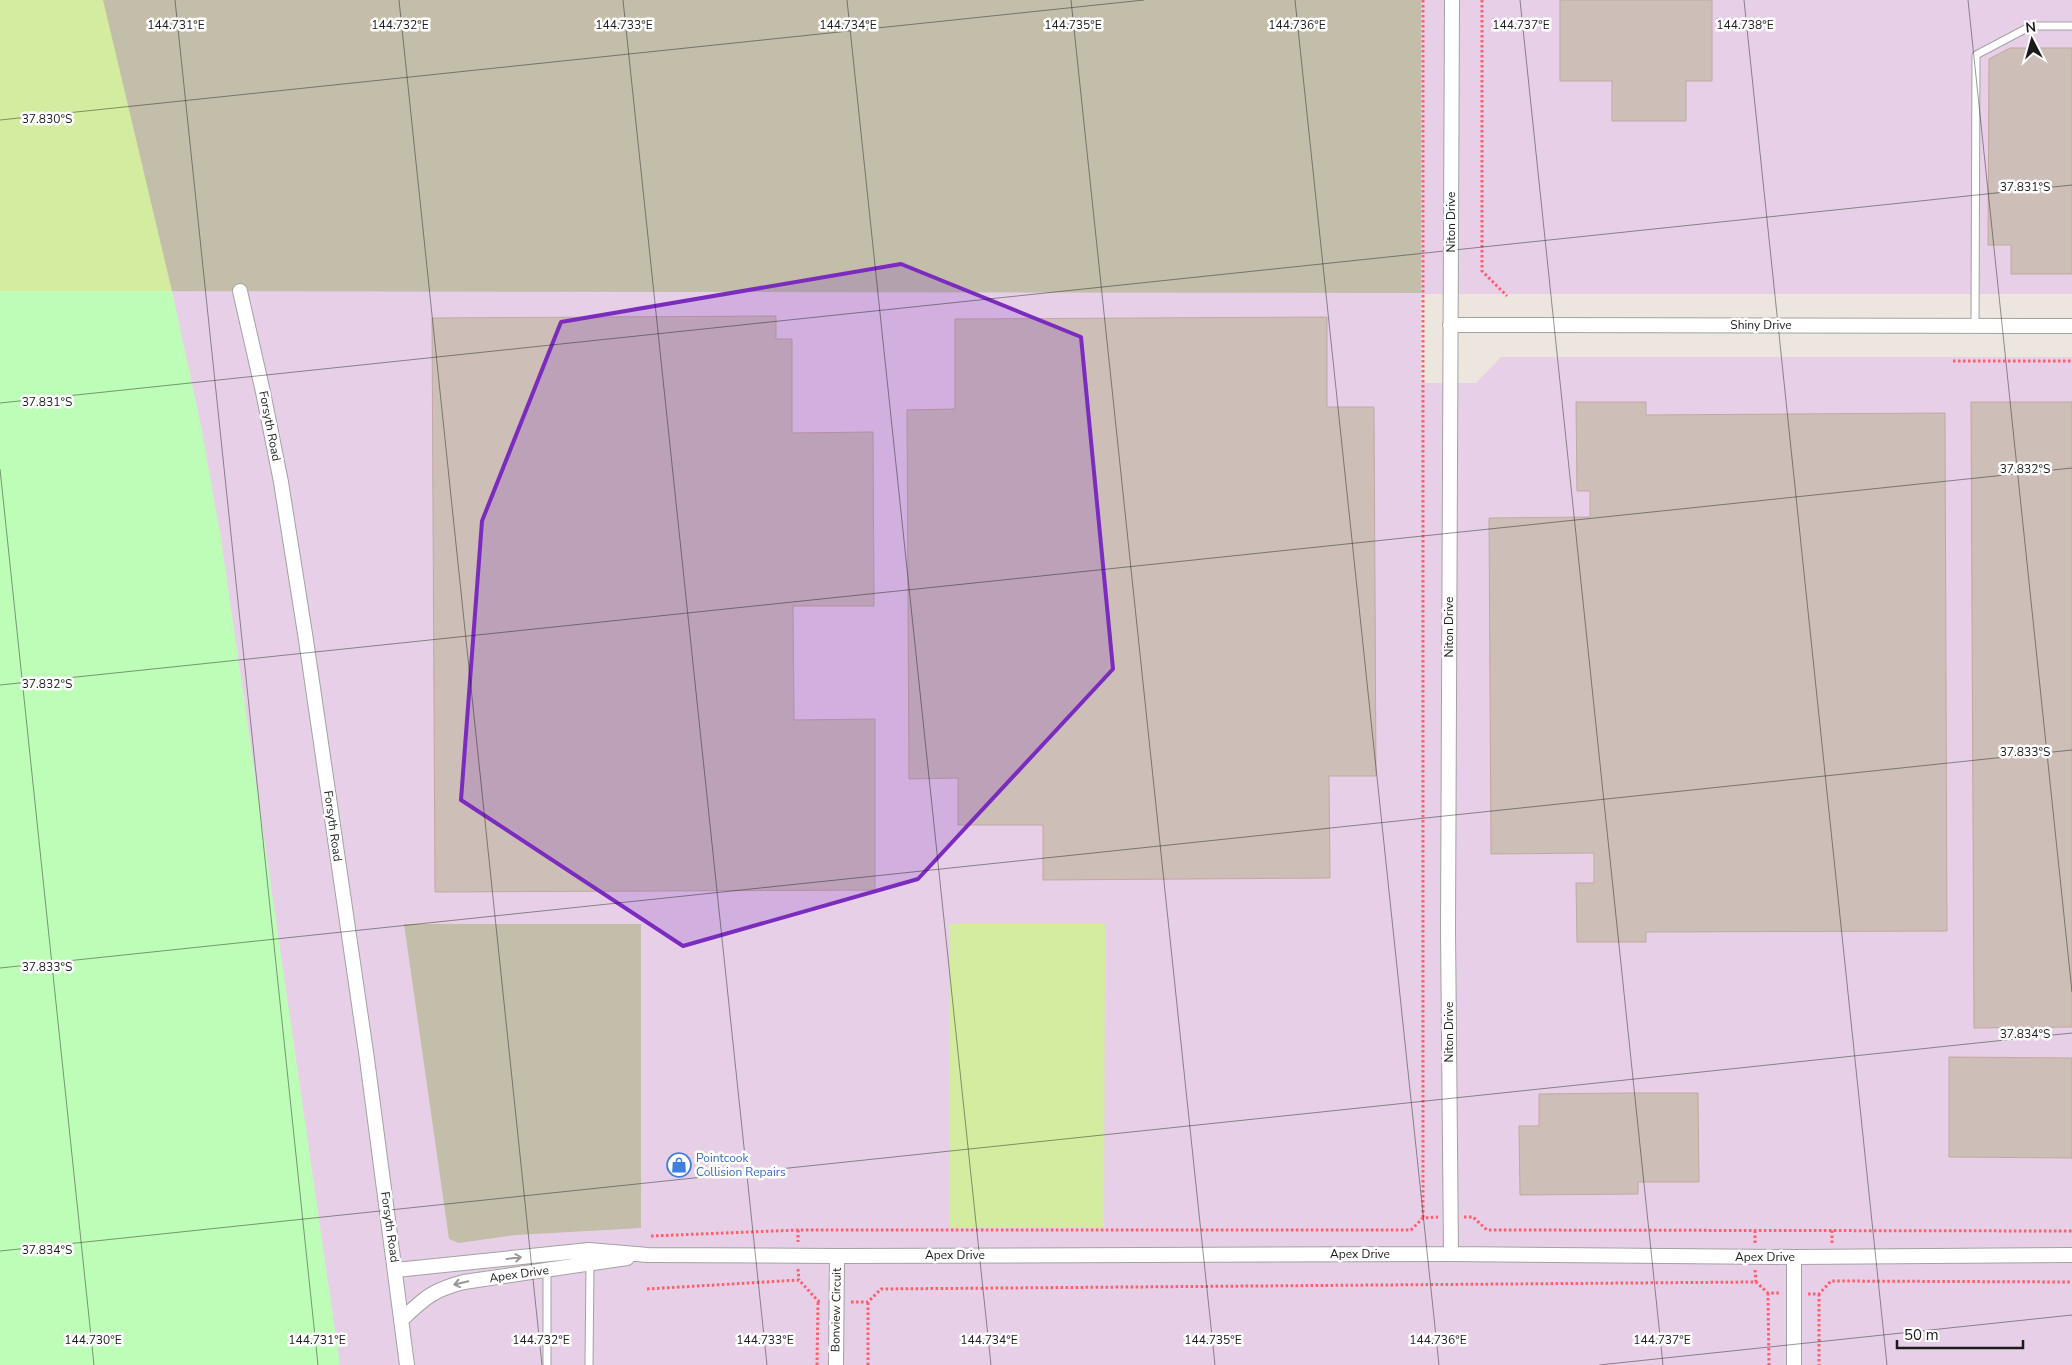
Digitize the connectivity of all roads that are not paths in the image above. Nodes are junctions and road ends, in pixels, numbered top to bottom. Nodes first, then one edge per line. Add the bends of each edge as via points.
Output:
1 (1452, 0) edge
2 (2072, 26) edge
3 (240, 291) dead end
4 (1450, 325) junction
5 (1975, 326) junction
6 (2072, 326) edge
7 (1451, 1254) junction
8 (648, 1255) junction
9 (2072, 1255) edge
10 (837, 1256) junction
11 (1794, 1257) junction
12 (590, 1263) junction
13 (396, 1270) junction
14 (547, 1270) junction
15 (401, 1320) junction
16 (407, 1365) edge
17 (547, 1365) edge
18 (589, 1365) edge
19 (836, 1365) edge
20 (1794, 1365) edge

1 - 4 street, Niton Drive
2 - 5 lane via 2031,26 1976,55
3 - 13 street, Forsyth Road via 281,482
4 - 5 street, Shiny Drive
4 - 7 street, Niton Drive via 1448,909
5 - 6 street, Shiny Drive
7 - 10 street, Apex Drive
7 - 11 street, Apex Drive
8 - 10 street, Apex Drive
8 - 12 street, Apex Drive
13 -> 8 street, Apex Drive via 589,1250
9 - 11 street, Apex Drive
10 - 19 street, Bonview Circuit
11 - 20 street
12 - 14 street, Apex Drive
12 - 18 lane
13 - 15 street, Forsyth Road
14 -> 15 street, Apex Drive via 440,1288
14 - 17 lane
15 - 16 street, Forsyth Road

